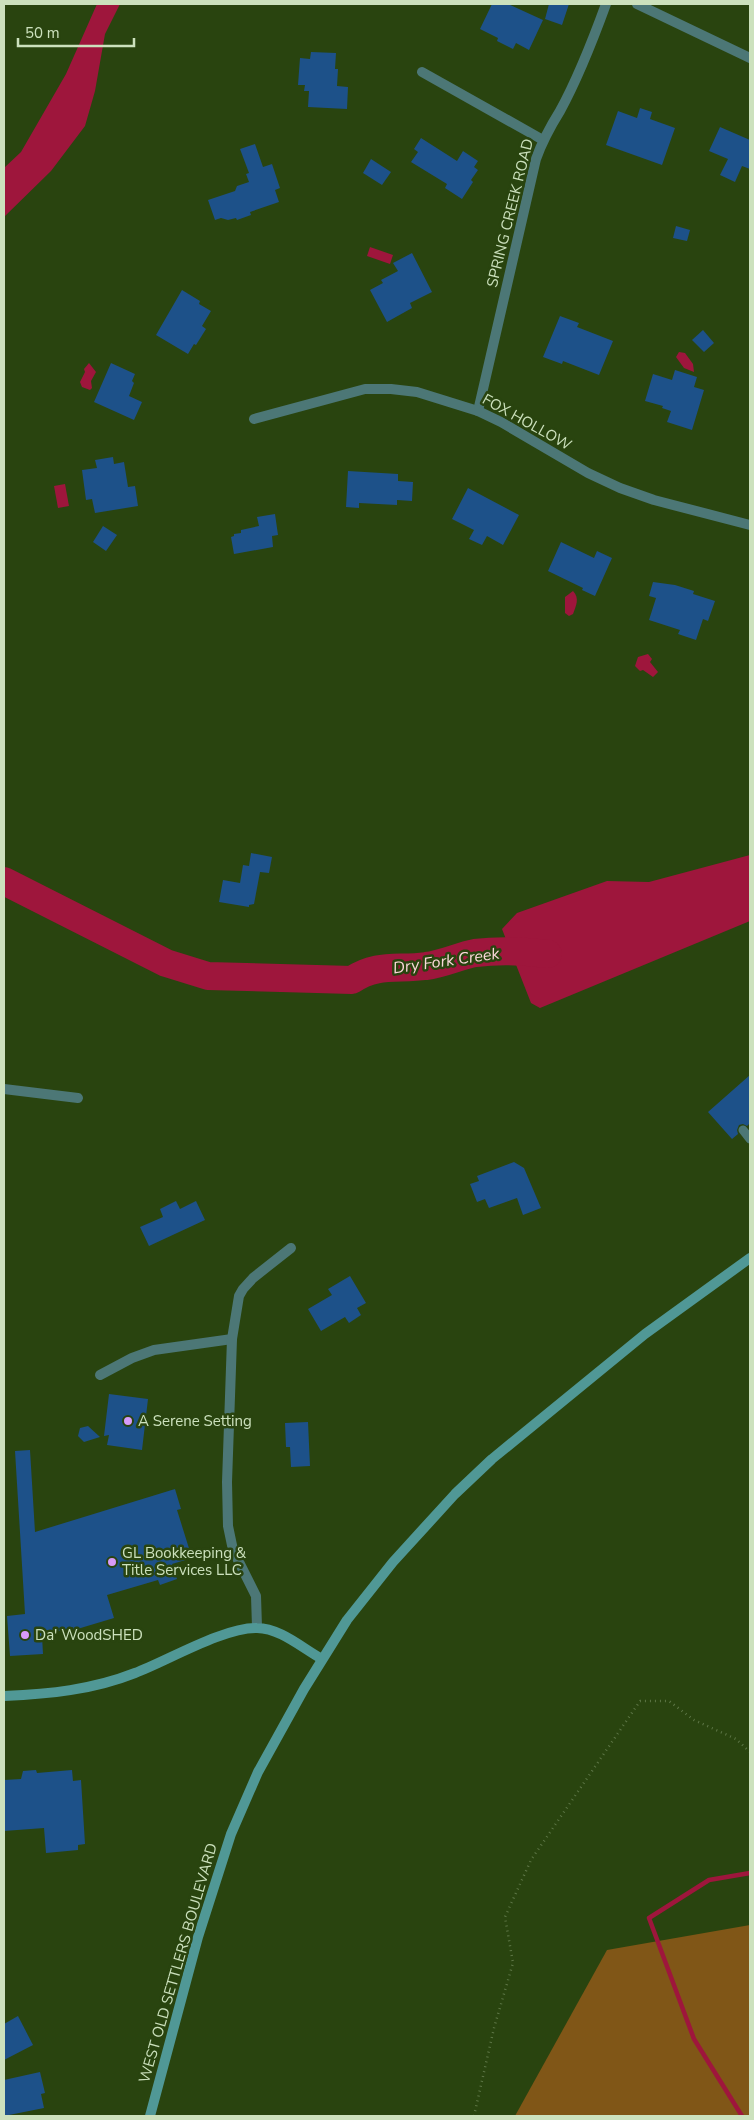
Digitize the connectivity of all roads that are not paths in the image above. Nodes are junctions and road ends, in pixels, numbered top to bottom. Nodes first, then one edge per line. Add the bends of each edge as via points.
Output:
1 (606, 4) edge
2 (637, 4) edge
3 (750, 58) edge
4 (422, 72) dead end
5 (543, 140) junction
6 (478, 411) junction
7 (254, 419) dead end
8 (750, 525) edge
9 (4, 1089) edge
10 (78, 1098) dead end
11 (743, 1130) dead end
12 (750, 1139) edge
13 (291, 1248) dead end
14 (750, 1258) edge
15 (232, 1339) junction
16 (100, 1375) dead end
17 (257, 1628) junction
18 (322, 1659) junction
19 (4, 1696) edge
20 (150, 2116) edge

1 - 5 street, SPRING CREEK ROAD via 560,110
2 - 3 street
4 - 5 street
5 - 6 street, SPRING CREEK ROAD
6 - 7 street, FOX HOLLOW via 417,392 365,389
6 - 8 street, FOX HOLLOW via 620,488
9 - 10 street
11 - 12 lane
13 - 15 street via 243,1290
14 - 18 main road, WEST OLD SETTLERS BOULEVARD via 638,1340 492,1459 393,1562 347,1620
15 - 16 street via 154,1350
15 - 17 street via 228,1526 233,1550 256,1596
17 - 18 main road via 276,1633
17 - 19 main road via 220,1636 106,1684 53,1694
18 - 20 main road, WEST OLD SETTLERS BOULEVARD via 258,1772 231,1834 198,1937

